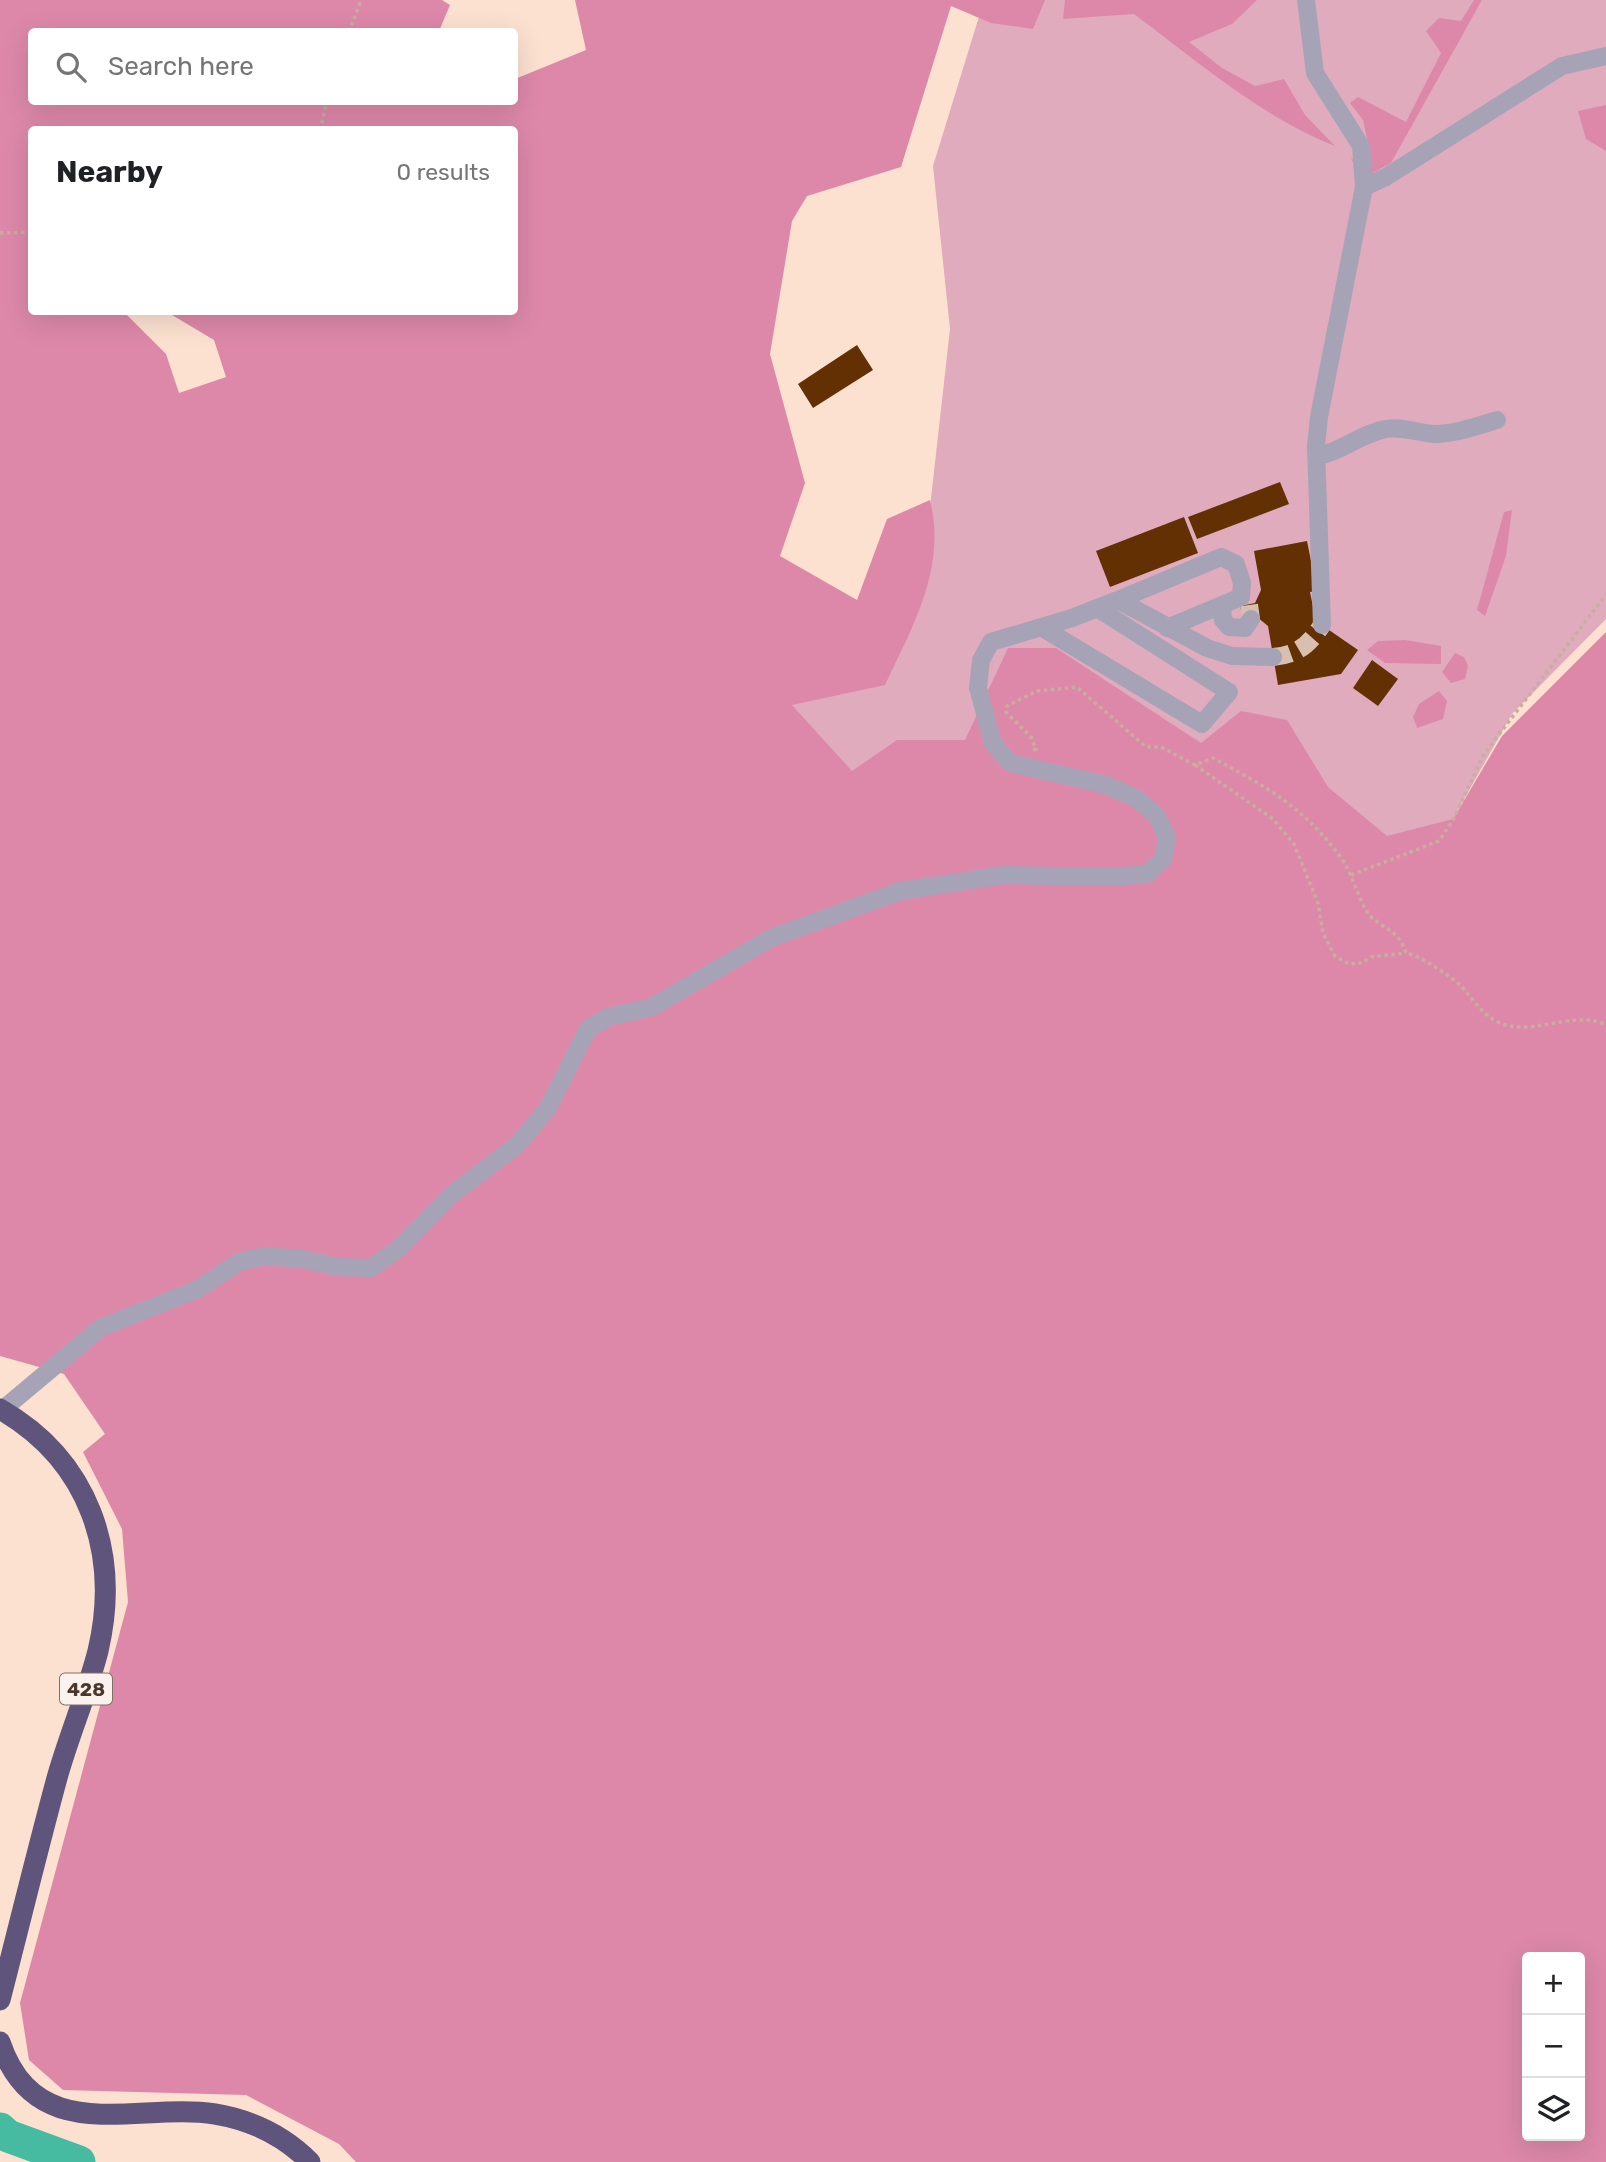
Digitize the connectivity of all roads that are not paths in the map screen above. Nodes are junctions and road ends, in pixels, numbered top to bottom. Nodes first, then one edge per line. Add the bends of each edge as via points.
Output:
1 (1307, 0) edge
2 (1606, 56) edge
3 (1364, 187) junction
4 (1497, 419) dead end
5 (1317, 456) junction
6 (1118, 600) junction
7 (1222, 606) junction
8 (1247, 607) junction
9 (1097, 608) junction
10 (1322, 625) dead end
11 (1041, 627) junction
12 (1167, 628) junction
13 (1273, 657) tunnel mouth
14 (1, 1410) edge
15 (0, 2000) edge
16 (0, 2042) edge
17 (310, 2162) edge

1 - 3 street via 1315,73 1362,146
2 - 3 street via 1562,66
3 - 5 street via 1319,417
4 - 5 street via 1437,434 1388,428
5 - 10 street
6 - 8 street via 1221,556 1236,564
6 - 9 street
6 - 12 street
7 - 8 street
7 - 8 street via 1223,620 1230,627 1245,628
7 - 12 street
9 - 11 street
9 - 11 street via 1229,692 1202,724
11 - 14 street via 991,642 981,660 978,688 993,743 1010,763 1106,785 1136,798 1157,816 1167,838 1163,859 1147,874 1004,875 900,891 771,938 652,1007 608,1017 588,1029 548,1108 517,1145 451,1195 398,1249 370,1268 264,1256 239,1262 170,1302 100,1328
12 - 13 street via 1231,656
14 - 15 highway, 428 via 56,1451 72,1474 94,1521 105,1576 97,1652 58,1776
16 - 17 highway via 16,2077 65,2110 127,2116 214,2114 274,2134

